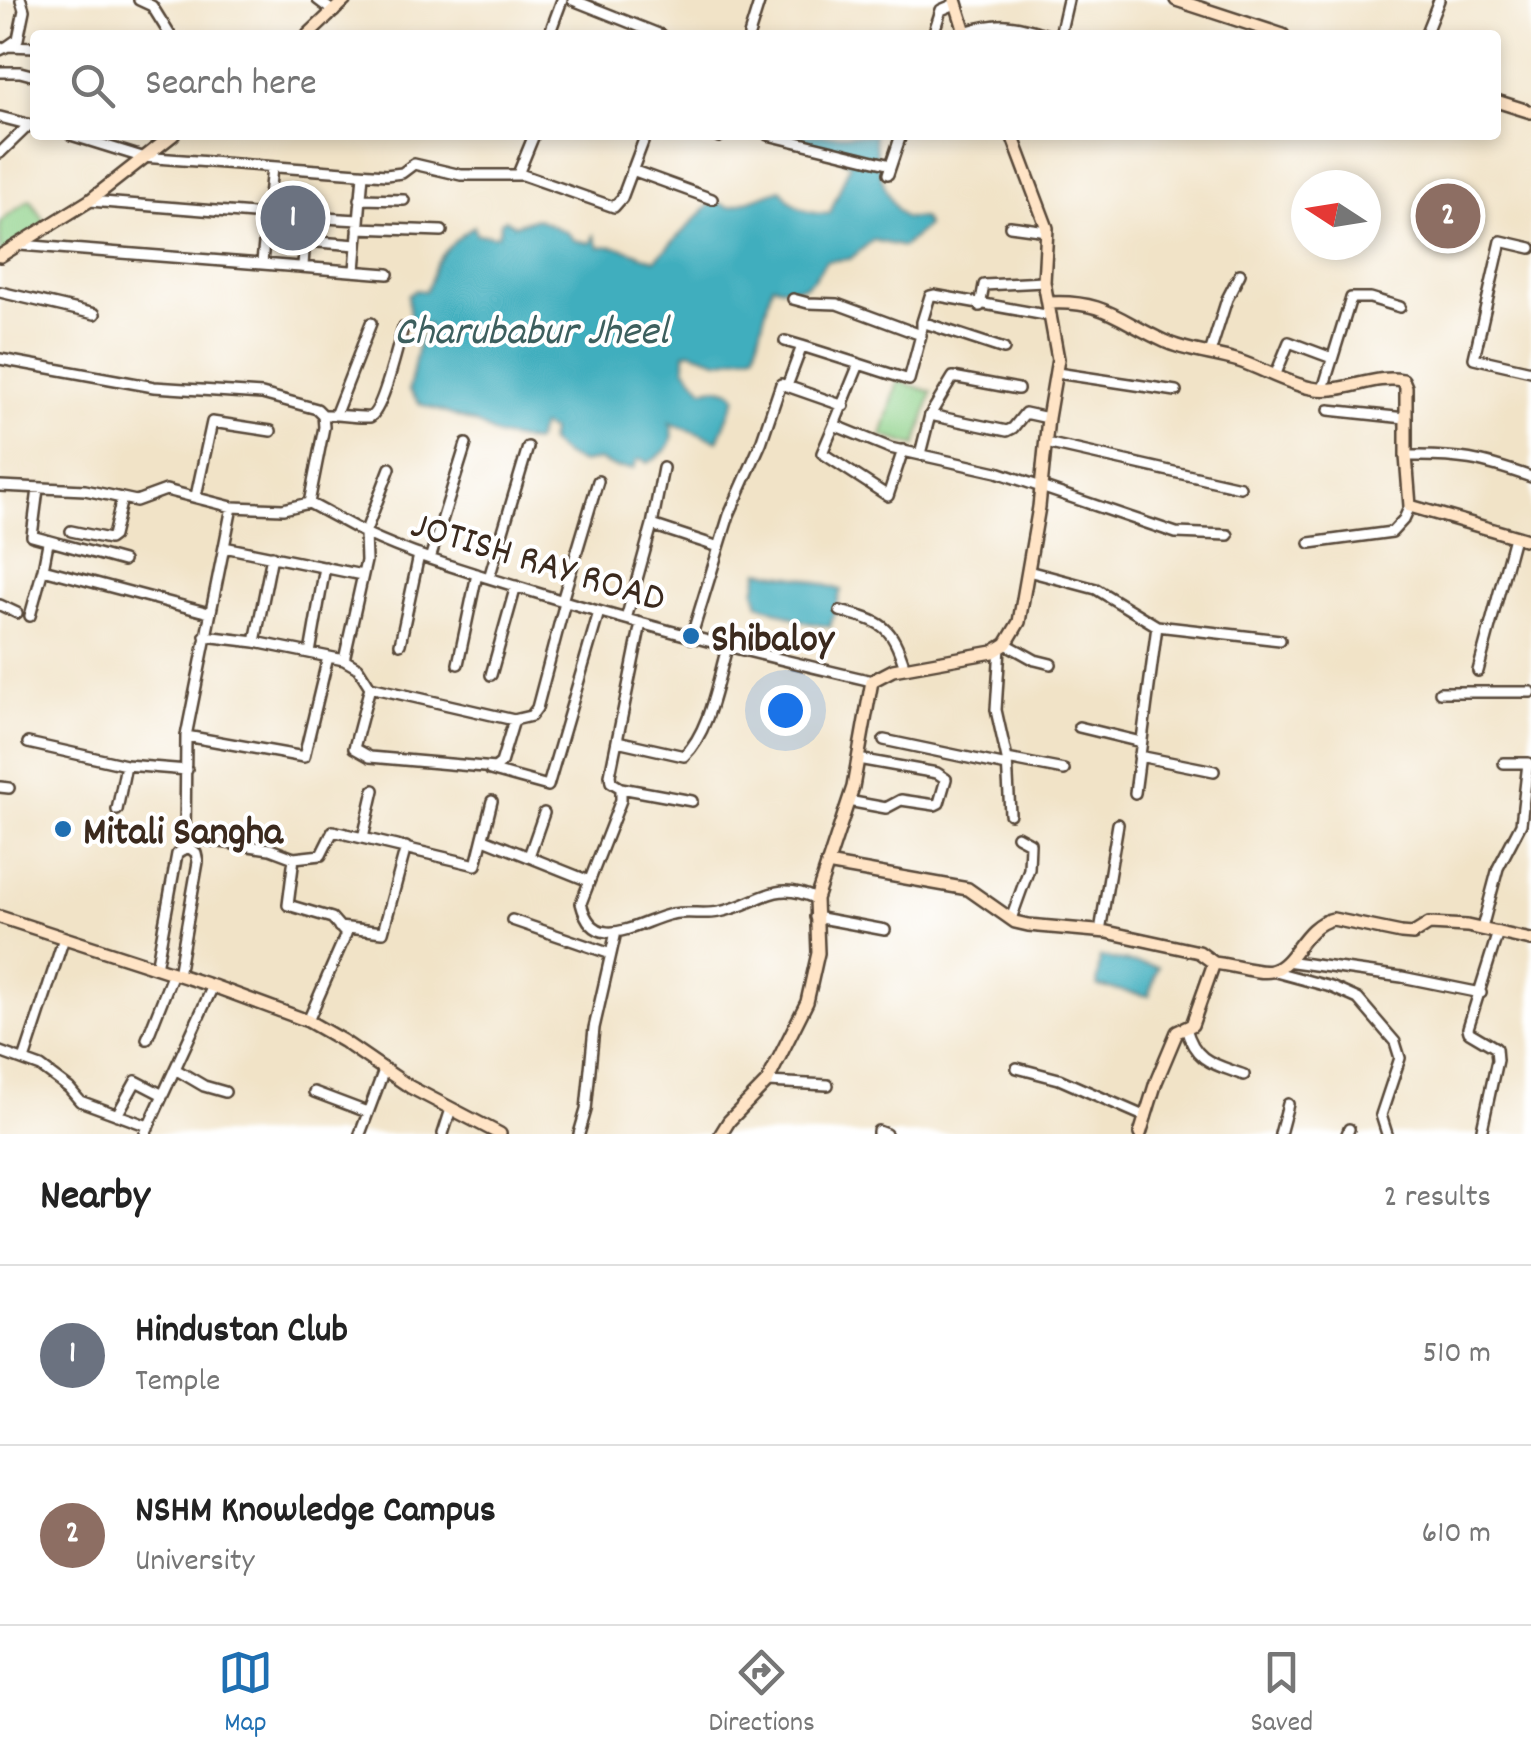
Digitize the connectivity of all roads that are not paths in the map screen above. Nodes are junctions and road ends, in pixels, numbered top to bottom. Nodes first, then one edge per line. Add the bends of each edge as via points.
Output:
1 (21, 0) edge
2 (139, 0) edge
3 (318, 0) edge
4 (345, 0) edge
5 (562, 0) edge
6 (573, 0) edge
7 (760, 0) edge
8 (1068, 0) edge
9 (1176, 0) edge
10 (1439, 0) edge
11 (955, 2) edge
12 (334, 12) junction
13 (167, 30) edge
14 (314, 30) edge
15 (550, 30) edge
16 (648, 30) edge
17 (751, 30) edge
18 (936, 30) edge
19 (964, 30) edge
20 (975, 30) edge
21 (1032, 30) edge
22 (1061, 30) edge
23 (1267, 30) edge
24 (1428, 30) edge
25 (30, 48) edge
26 (4, 49) edge
27 (0, 63) edge
28 (0, 72) edge
29 (30, 75) edge
30 (1501, 103) edge
31 (1531, 112) edge
32 (0, 116) edge
33 (30, 124) edge
34 (30, 127) edge
35 (87, 140) edge
36 (166, 140) edge
37 (532, 140) edge
38 (785, 140) edge
39 (899, 140) edge
40 (1014, 140) edge
41 (643, 142) dead end
42 (0, 153) edge
43 (142, 157) junction
44 (272, 168) junction
45 (632, 170) junction
46 (362, 174) junction
47 (518, 174) junction
48 (308, 192) dead end
49 (360, 199) junction
50 (712, 199) dead end
51 (404, 200) dead end
52 (89, 201) junction
53 (266, 215) junction
54 (306, 217) junction
55 (359, 224) junction
56 (1010, 226) dead end
57 (442, 231) dead end
58 (1047, 232) junction
59 (305, 241) junction
60 (17, 245) junction
61 (357, 245) junction
62 (1531, 248) edge
63 (0, 256) edge
64 (262, 262) junction
65 (303, 266) junction
66 (355, 270) junction
67 (388, 274) dead end
68 (1240, 274) dead end
69 (1044, 282) junction
70 (0, 292) edge
71 (793, 298) dead end
72 (980, 306) junction
73 (1400, 307) dead end
74 (1050, 310) junction
75 (95, 314) dead end
76 (922, 322) junction
77 (371, 323) dead end
78 (403, 328) dead end
79 (922, 336) junction
80 (785, 341) dead end
81 (802, 346) junction
82 (1004, 350) dead end
83 (1210, 353) junction
84 (1332, 358) junction
85 (0, 359) edge
86 (859, 364) junction
87 (1531, 371) edge
88 (1057, 373) junction
89 (1275, 376) junction
90 (787, 386) junction
91 (1018, 389) dead end
92 (1323, 389) junction
93 (1176, 392) dead end
94 (844, 406) junction
95 (1329, 410) dead end
96 (336, 414) junction
97 (322, 415) junction
98 (930, 415) junction
99 (1048, 418) junction
100 (1405, 418) junction
101 (834, 426) junction
102 (271, 432) dead end
103 (1046, 443) junction
104 (466, 444) dead end
105 (528, 447) dead end
106 (903, 450) junction
107 (920, 454) junction
108 (1406, 456) junction
109 (390, 468) dead end
110 (663, 468) dead end
111 (1531, 477) edge
112 (598, 481) dead end
113 (0, 486) edge
114 (1042, 486) junction
115 (1240, 487) dead end
116 (38, 489) junction
117 (196, 496) junction
118 (122, 498) junction
119 (309, 503) junction
120 (1410, 506) junction
121 (232, 508) junction
122 (652, 525) junction
123 (72, 530) dead end
124 (365, 533) junction
125 (1228, 535) dead end
126 (1514, 536) junction
127 (1531, 541) edge
128 (48, 543) junction
129 (1310, 543) dead end
130 (224, 546) junction
131 (720, 547) junction
132 (418, 555) junction
133 (272, 556) junction
134 (430, 559) junction
135 (122, 561) dead end
136 (326, 567) junction
137 (43, 569) junction
138 (1028, 572) junction
139 (477, 574) junction
140 (362, 575) junction
141 (488, 578) junction
142 (516, 586) junction
143 (564, 601) junction
144 (0, 605) edge
145 (840, 611) dead end
146 (599, 612) junction
147 (17, 613) dead end
148 (210, 613) junction
149 (30, 616) dead end
150 (626, 619) junction
151 (641, 624) junction
152 (1157, 626) junction
153 (205, 636) junction
154 (692, 638) junction
155 (1280, 640) dead end
156 (254, 642) junction
157 (400, 644) dead end
158 (1003, 646) junction
159 (727, 648) junction
160 (310, 653) junction
161 (328, 657) junction
162 (344, 660) junction
163 (458, 664) dead end
164 (1052, 664) dead end
165 (906, 668) junction
166 (1478, 671) dead end
167 (490, 675) dead end
168 (872, 681) junction
169 (370, 687) junction
170 (1440, 692) dead end
171 (1531, 692) edge
172 (514, 720) junction
173 (1080, 727) dead end
174 (186, 736) junction
175 (884, 740) dead end
176 (617, 741) junction
177 (1141, 742) junction
178 (28, 743) dead end
179 (1140, 756) junction
180 (858, 759) junction
181 (1007, 762) junction
182 (1504, 763) dead end
183 (1530, 763) edge
184 (126, 765) junction
185 (487, 769) junction
186 (186, 770) junction
187 (1064, 770) dead end
188 (1214, 771) dead end
189 (620, 788) junction
190 (374, 790) dead end
191 (1135, 793) dead end
192 (492, 801) dead end
193 (848, 801) junction
194 (692, 802) dead end
195 (118, 810) dead end
196 (544, 814) dead end
197 (1010, 814) dead end
198 (1118, 824) dead end
199 (1017, 836) dead end
200 (363, 838) junction
201 (484, 839) junction
202 (186, 842) junction
203 (406, 848) junction
204 (529, 856) junction
205 (294, 858) junction
206 (827, 864) junction
207 (589, 882) junction
208 (816, 898) junction
209 (0, 917) edge
210 (815, 918) junction
211 (1011, 919) junction
212 (512, 920) dead end
213 (340, 926) junction
214 (1482, 928) junction
215 (886, 930) dead end
216 (1100, 931) junction
217 (616, 932) junction
218 (1498, 932) junction
219 (64, 938) junction
220 (1531, 940) edge
221 (612, 954) junction
222 (1286, 960) junction
223 (1214, 963) junction
224 (156, 968) junction
225 (1272, 971) junction
226 (175, 974) junction
227 (213, 986) junction
228 (1481, 993) junction
229 (308, 1021) junction
230 (1186, 1028) junction
231 (147, 1040) dead end
232 (0, 1052) edge
233 (24, 1060) junction
234 (1017, 1068) dead end
235 (175, 1069) junction
236 (384, 1070) junction
237 (1244, 1075) dead end
238 (767, 1082) junction
239 (828, 1085) dead end
240 (225, 1092) dead end
241 (314, 1092) dead end
242 (163, 1095) junction
243 (1288, 1104) dead end
244 (450, 1109) junction
245 (368, 1112) junction
246 (117, 1115) junction
247 (1146, 1116) junction
248 (477, 1129) edge
249 (146, 1130) edge
250 (360, 1134) edge
251 (442, 1134) edge
252 (500, 1134) edge
253 (578, 1134) edge
254 (722, 1134) edge
255 (878, 1134) edge
256 (886, 1134) edge
257 (1140, 1134) edge
258 (1280, 1134) edge
259 (1387, 1134) edge
260 (1481, 1134) edge

1 - 26 street via 18,39
2 - 13 street via 152,6
3 - 12 street
4 - 12 street
5 - 15 street
6 - 16 street
7 - 17 street
8 - 22 street
9 - 23 street
10 - 24 street
11 - 18 street via 942,10
11 - 19 street
12 - 14 street
20 - 21 street via 1010,23
25 - 26 street
26 - 27 street
28 - 29 street
30 - 31 street
32 - 33 street
34 - 42 street
35 - 43 street
36 - 43 street
37 - 47 street
38 - 39 street via 890,170
40 - 58 street
41 - 45 street
43 - 44 street
43 - 52 street
44 - 46 street
44 - 53 street
45 - 47 street via 614,207
45 - 50 street
46 - 47 street via 397,174 414,164 461,175
46 - 49 street
48 - 54 street
49 - 51 street
49 - 55 street
52 - 53 street
52 - 60 street
53 - 64 street
54 - 55 street
54 - 59 street
55 - 57 street
55 - 61 street
56 - 58 street
58 - 69 street
59 - 61 street
59 - 65 street
60 - 63 street
60 - 64 street
61 - 66 street
62 - 87 street via 1501,241 1474,358
64 - 65 street
65 - 66 street
66 - 67 street
68 - 83 street
69 - 72 street via 984,285
69 - 74 street
70 - 75 street
71 - 79 street via 837,304
72 - 74 street
72 - 76 street via 930,296
73 - 84 street via 1351,298
74 - 83 street via 1102,308 1163,340
74 - 88 street
76 - 79 street
76 - 82 street
77 - 96 street
78 - 96 street via 372,416
79 - 86 street via 909,380
80 - 81 street
81 - 86 street
81 - 90 street
83 - 89 street
84 - 89 street via 1289,342
84 - 92 street
85 - 97 street via 154,387 262,394 306,404
86 - 94 street
88 - 93 street
88 - 99 street
89 - 92 street
90 - 94 street
90 - 131 street via 781,384
91 - 98 street via 954,376
92 - 100 street via 1403,380
94 - 101 street
95 - 100 street
96 - 97 street
97 - 119 street
98 - 99 street via 1007,431 1025,413
98 - 107 street
99 - 103 street
100 - 108 street
101 - 106 street
101 - 106 street via 822,453 888,496
102 - 117 street via 212,422
103 - 114 street
103 - 115 street
104 - 134 street
105 - 141 street
106 - 107 street
107 - 114 street
108 - 111 street via 1478,458
108 - 120 street
109 - 124 street
110 - 122 street
112 - 143 street
113 - 116 street
114 - 125 street via 1176,533
114 - 138 street
116 - 118 street
116 - 128 street via 32,536
117 - 118 street via 158,490 144,500
117 - 121 street
118 - 123 street via 109,540
119 - 121 street
119 - 124 street, JOTISH RAY ROAD
120 - 126 street
120 - 129 street via 1392,532
121 - 130 street
122 - 131 street
122 - 150 street
124 - 132 street, JOTISH RAY ROAD
124 - 140 street, JOTISH RAY ROAD
126 - 127 street
126 - 166 street
128 - 135 street
128 - 137 street
130 - 133 street
130 - 148 street
131 - 154 street
132 - 134 street, JOTISH RAY ROAD
132 - 157 street
133 - 136 street
133 - 156 street
134 - 139 street, JOTISH RAY ROAD
136 - 140 street
136 - 160 street
137 - 148 street
137 - 149 street
138 - 152 street via 1096,590
138 - 158 street via 1018,622
139 - 141 street, JOTISH RAY ROAD
139 - 163 street
140 - 162 street, JOTISH RAY ROAD
141 - 142 street, JOTISH RAY ROAD
142 - 143 street, JOTISH RAY ROAD
142 - 167 street
143 - 146 street, JOTISH RAY ROAD
143 - 172 street via 536,708
144 - 147 street
145 - 165 street via 889,628
146 - 150 street, JOTISH RAY ROAD
146 - 185 street via 548,786
148 - 153 street
150 - 151 street, JOTISH RAY ROAD
151 - 154 street, JOTISH RAY ROAD
151 - 176 street
152 - 155 street
152 - 177 street
153 - 156 street
153 - 174 street
154 - 159 street, JOTISH RAY ROAD
156 - 160 street
158 - 164 street
158 - 165 street
158 - 181 street via 996,710
159 - 168 street, JOTISH RAY ROAD
159 - 176 street via 700,732 684,756
160 - 161 street
161 - 162 street
161 - 174 street via 304,757
162 - 169 street
165 - 168 street
168 - 180 street
169 - 172 street
169 - 185 street via 355,738 358,752
170 - 171 street
172 - 185 street via 500,766
173 - 177 street
174 - 186 street
175 - 181 street
176 - 189 street via 610,775
177 - 179 street
178 - 184 street
179 - 188 street
179 - 191 street
180 - 193 street
180 - 193 street via 937,772 946,784 935,805 901,800 886,808
181 - 187 street
181 - 197 street
182 - 183 street
183 - 214 street via 1521,824 1498,868
184 - 186 street
184 - 195 street
186 - 202 street
189 - 194 street
189 - 207 street
190 - 200 street
192 - 201 street
193 - 206 street
196 - 204 street
198 - 216 street
199 - 211 street via 1030,843 1032,858
200 - 203 street
200 - 205 street via 333,831 320,855
201 - 203 street via 476,865
201 - 204 street
202 - 205 street via 270,849
202 - 224 street via 177,854
202 - 226 street via 198,862
203 - 213 street via 383,932
204 - 207 street
205 - 213 street via 288,905
206 - 208 street
206 - 211 street via 968,888
207 - 217 street via 581,903 589,923
208 - 210 street
208 - 217 street via 782,890 725,911 669,914
209 - 219 street
210 - 215 street
210 - 238 street via 818,953 807,1002
211 - 216 street
212 - 221 street
213 - 229 street via 346,938
214 - 218 street
214 - 222 street via 1429,924 1412,934 1326,920
216 - 223 street via 1198,952
217 - 221 street
218 - 220 street
218 - 228 street
219 - 224 street
219 - 233 street
221 - 253 street
222 - 225 street
222 - 228 street
223 - 225 street
223 - 230 street
224 - 226 street
225 - 259 street via 1358,999 1395,1042 1400,1058 1381,1115
226 - 227 street
226 - 231 street
227 - 229 street
227 - 235 street
228 - 260 street via 1469,1032 1496,1048 1497,1060
229 - 236 street
230 - 237 street via 1198,1055
230 - 247 street via 1167,1054
232 - 233 street
233 - 246 street via 80,1102
234 - 247 street
235 - 240 street
235 - 242 street
236 - 244 street
236 - 245 street
238 - 239 street
238 - 254 street
241 - 245 street
242 - 246 street via 136,1080
242 - 249 street
243 - 258 street
244 - 248 street
244 - 251 street
245 - 250 street
246 - 249 street
247 - 257 street
248 - 252 street
255 - 256 street

